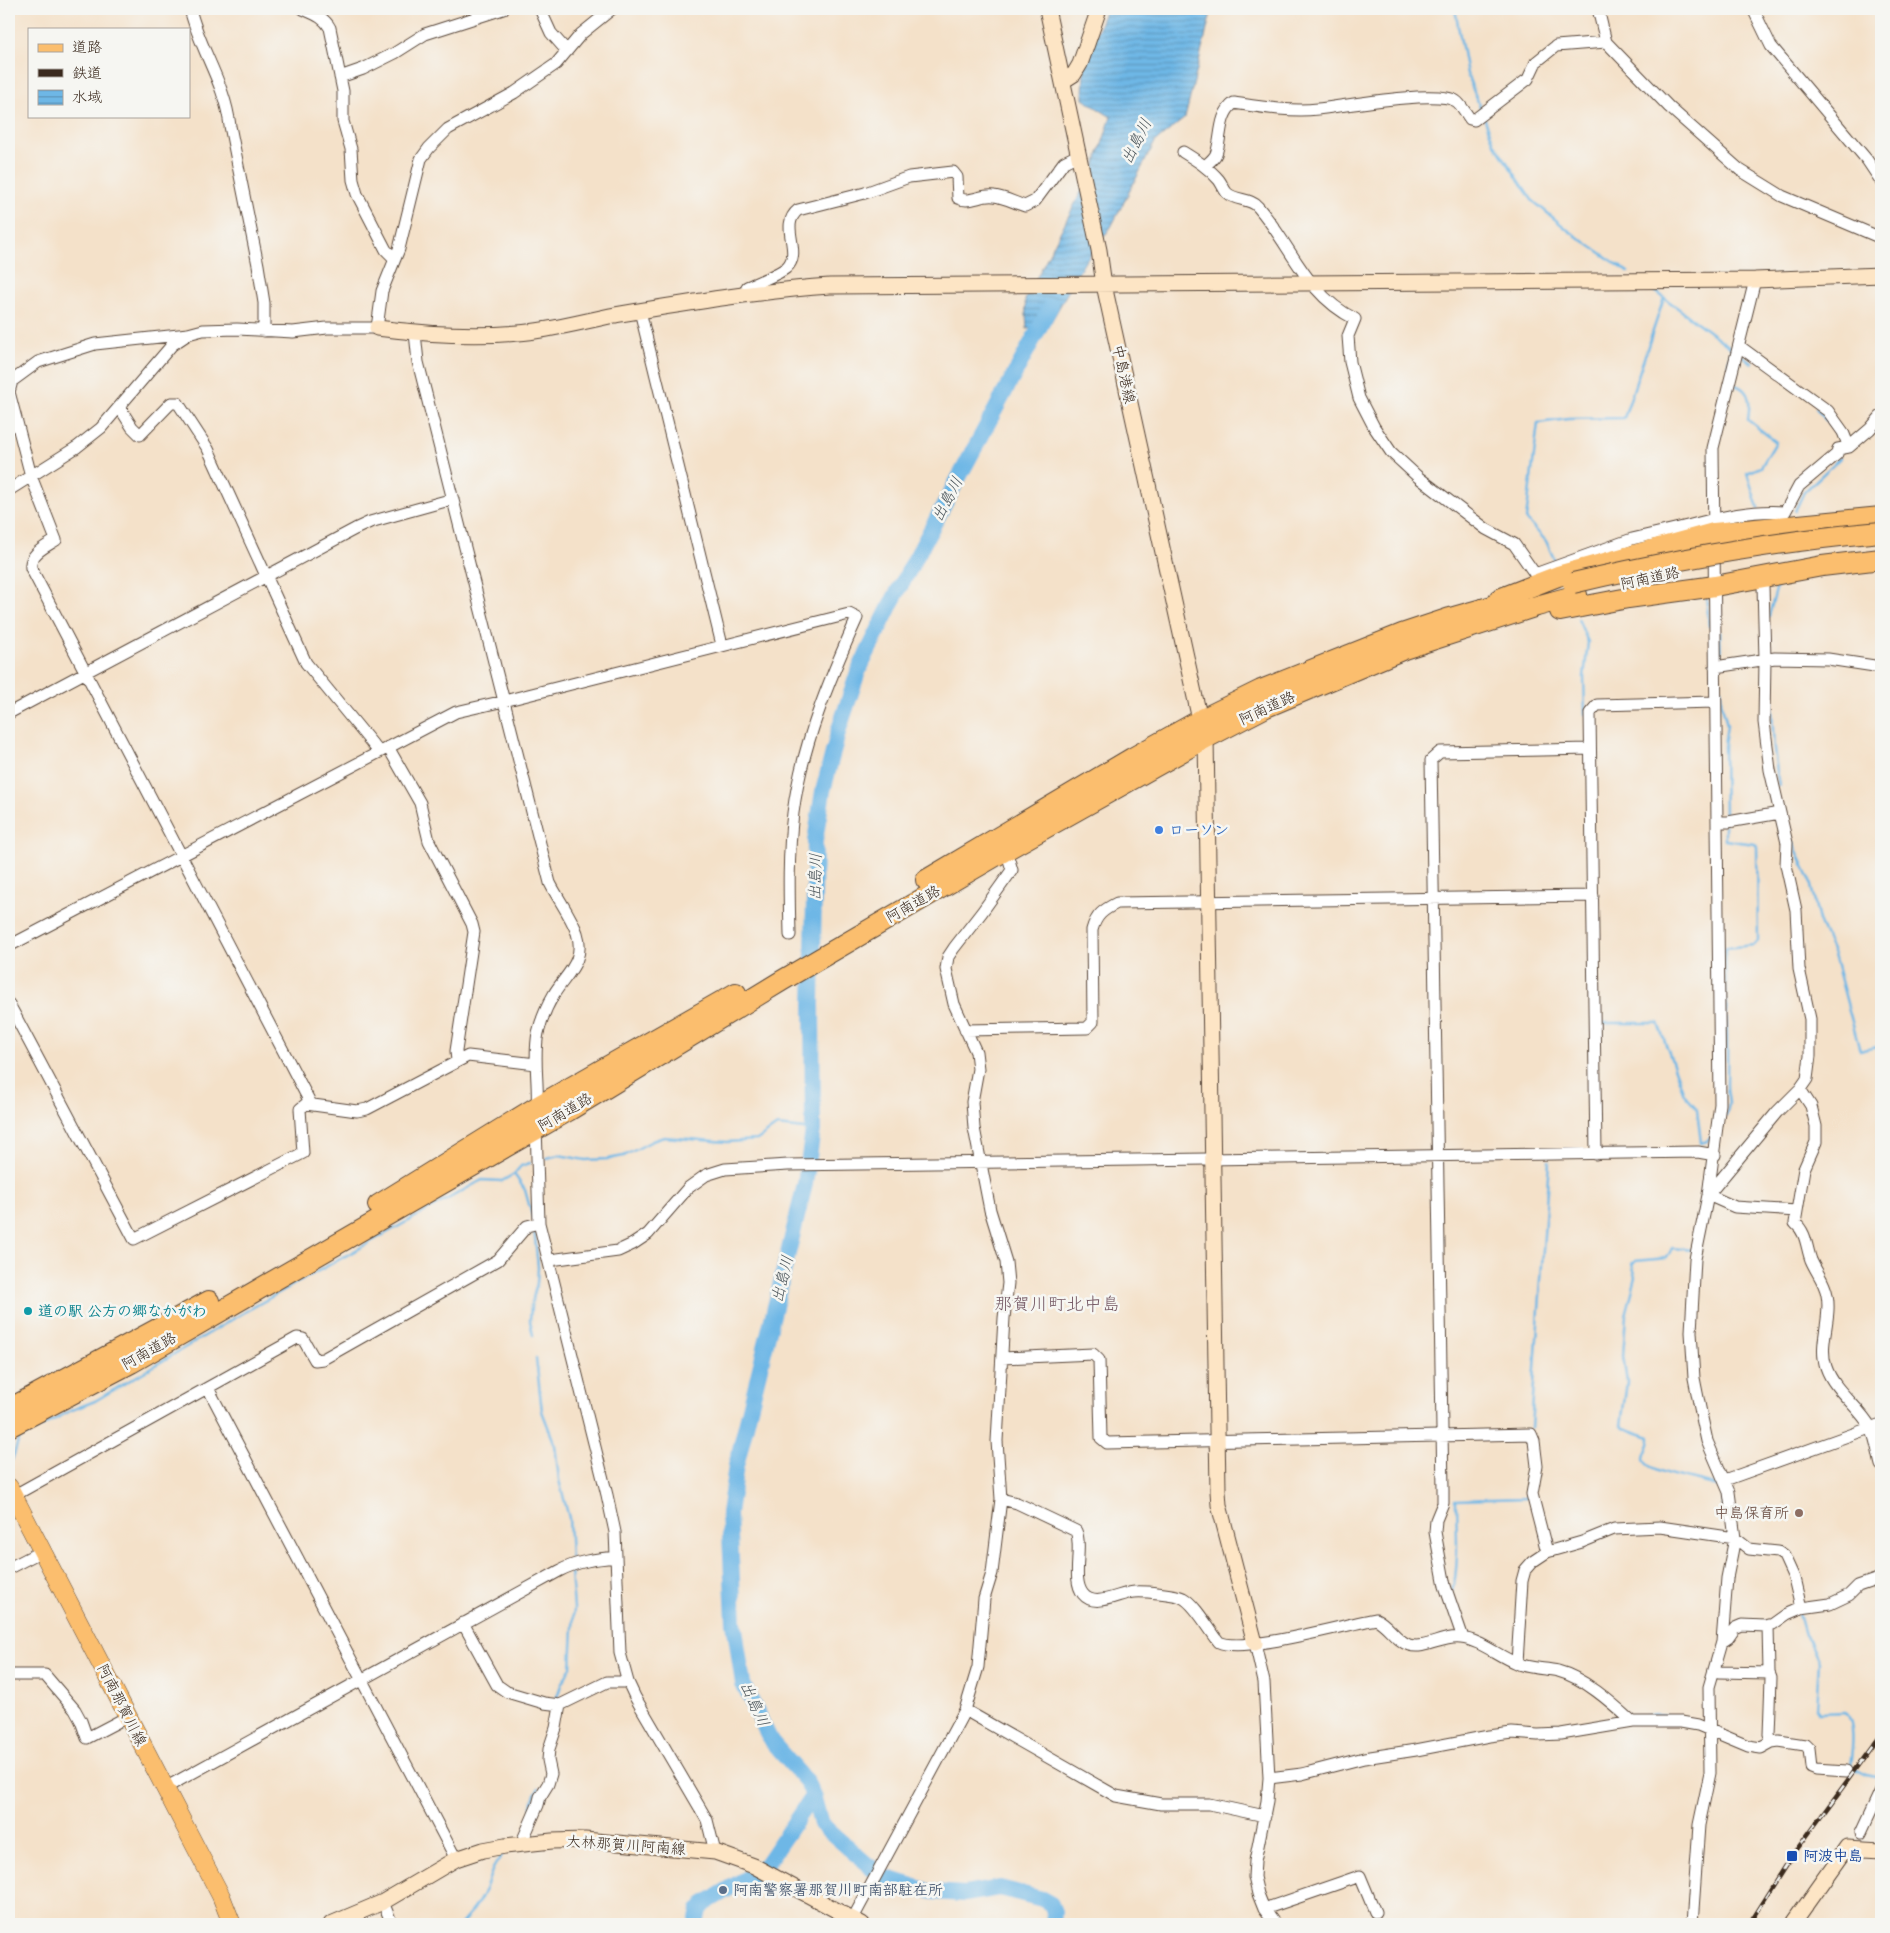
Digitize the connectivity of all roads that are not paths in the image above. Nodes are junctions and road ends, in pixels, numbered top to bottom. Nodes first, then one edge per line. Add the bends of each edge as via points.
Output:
1 (190, 9) edge
2 (303, 9) edge
3 (503, 9) edge
4 (540, 9) edge
5 (612, 9) edge
6 (1047, 9) edge
7 (1098, 9) edge
8 (1598, 9) edge
9 (1753, 9) edge
10 (1606, 42) junction
11 (566, 50) junction
12 (340, 77) junction
13 (1063, 80) junction
14 (1183, 152) dead end
15 (1078, 155) junction
16 (1205, 166) junction
17 (1881, 181) edge
18 (1881, 238) edge
19 (395, 259) junction
20 (1881, 275) edge
21 (1754, 280) junction
22 (1313, 284) junction
23 (1104, 285) junction
24 (744, 294) junction
25 (640, 311) junction
26 (377, 328) junction
27 (264, 332) junction
28 (415, 332) junction
29 (188, 334) junction
30 (1738, 350) junction
31 (120, 408) junction
32 (1881, 416) edge
33 (1845, 448) junction
34 (31, 476) junction
35 (9, 490) edge
36 (454, 499) junction
37 (1881, 517) edge
38 (1714, 526) junction
39 (1881, 532) edge
40 (1682, 534) junction
41 (1881, 544) edge
42 (1881, 559) edge
43 (267, 576) junction
44 (1715, 586) junction
45 (1763, 586) dead end
46 (1575, 589) junction
47 (1453, 625) junction
48 (722, 645) junction
49 (1769, 659) junction
50 (1719, 667) junction
51 (1881, 667) edge
52 (86, 671) junction
53 (504, 701) junction
54 (1715, 702) junction
55 (9, 714) edge
56 (1203, 729) junction
57 (384, 749) junction
58 (1587, 750) junction
59 (1780, 814) junction
60 (1722, 822) junction
61 (1006, 850) junction
62 (180, 856) junction
63 (1589, 896) junction
64 (1435, 899) junction
65 (1209, 903) junction
66 (790, 935) dead end
67 (842, 938) junction
68 (9, 946) edge
69 (783, 973) junction
70 (9, 1004) edge
71 (965, 1030) junction
72 (457, 1061) junction
73 (536, 1064) junction
74 (1800, 1089) junction
75 (311, 1104) junction
76 (538, 1106) junction
77 (536, 1129) junction
78 (1596, 1154) junction
79 (1437, 1155) junction
80 (1714, 1155) junction
81 (1212, 1160) junction
82 (981, 1162) junction
83 (1708, 1195) junction
84 (1797, 1212) junction
85 (539, 1223) junction
86 (550, 1260) junction
87 (1002, 1358) junction
88 (208, 1388) junction
89 (9, 1410) edge
90 (9, 1426) edge
91 (1876, 1426) edge
92 (1442, 1437) junction
93 (1216, 1441) junction
94 (1881, 1464) edge
95 (1725, 1480) junction
96 (11, 1491) edge
97 (1001, 1498) junction
98 (1735, 1538) junction
99 (42, 1551) junction
100 (1547, 1552) junction
101 (616, 1557) junction
102 (9, 1568) edge
103 (1881, 1578) edge
104 (1801, 1608) junction
105 (463, 1623) junction
106 (1768, 1625) junction
107 (1463, 1638) junction
108 (1722, 1642) junction
109 (1255, 1643) junction
110 (1517, 1661) junction
111 (1714, 1670) junction
112 (1769, 1673) junction
113 (9, 1675) edge
114 (361, 1678) junction
115 (628, 1682) junction
116 (560, 1705) junction
117 (965, 1710) junction
118 (129, 1716) junction
119 (1633, 1722) junction
120 (1709, 1730) junction
121 (1771, 1739) junction
122 (1846, 1772) dead end
123 (1269, 1778) junction
124 (165, 1788) junction
125 (1881, 1790) edge
126 (1265, 1816) junction
127 (1861, 1833) dead end
128 (521, 1844) junction
129 (1881, 1850) edge
130 (715, 1852) junction
131 (456, 1859) junction
132 (383, 1902) junction
133 (1264, 1909) junction
134 (1375, 1912) dead end
135 (855, 1923) edge
136 (232, 1924) edge
137 (331, 1924) edge
138 (392, 1924) edge
139 (1275, 1924) edge
140 (1692, 1924) edge
141 (1793, 1924) edge

1 - 27 street via 195,32 214,68 228,107 258,264 264,303
2 - 12 street via 320,16 330,28
3 - 12 street via 441,27 363,69
4 - 11 street via 551,33
5 - 11 street
6 - 13 street, 中島港線
7 - 13 street via 1080,64 1074,74
8 - 10 street
9 - 17 street via 1771,46
10 - 16 street via 1556,46 1536,62 1528,79 1474,120 1456,101 1440,97 1383,100 1318,109 1234,103 1229,107 1219,131 1216,156
10 - 18 street via 1669,107 1740,170 1782,196
11 - 19 street via 556,64 514,93 448,129 429,148 421,159
12 - 19 street via 343,121 357,194 386,250
13 - 15 street, 中島港線
14 - 16 street
15 - 23 street, 中島港線
15 - 24 street via 1064,162 1035,201 1025,206 988,195 973,200 958,198 957,177 953,172 909,177 866,193 798,210 789,224 792,259 786,268 747,287
16 - 22 street via 1228,194 1257,204
19 - 26 street via 382,292
20 - 21 street
21 - 22 street
21 - 30 street
22 - 23 street
22 - 40 street via 1326,301 1355,319 1348,336 1350,362 1360,398 1391,452 1486,529 1514,544 1535,574 1632,539
23 - 24 street via 830,286
23 - 56 street, 中島港線
24 - 25 street
25 - 28 street via 519,333
25 - 48 street
26 - 27 street
26 - 28 street
27 - 29 street via 203,330
28 - 36 street via 418,362
29 - 31 street via 172,346
29 - 34 street via 95,344 38,362 12,381 9,392
30 - 33 street via 1828,411 1843,432
30 - 38 street via 1713,448
31 - 34 street via 95,433
31 - 43 street via 140,435 171,403 178,403 208,449
32 - 33 street
33 - 38 street via 1838,449 1799,486 1785,512 1760,511
34 - 35 street
34 - 52 street via 56,540 30,561
36 - 43 street via 370,522
36 - 53 street
37 - 38 highway
38 - 40 highway
38 - 44 street
39 - 46 highway, 阿南道路, bridge via 1736,549 1651,565
40 - 47 highway via 1558,576
41 - 46 highway, 阿南道路 via 1737,561
42 - 44 highway via 1822,566
43 - 52 street
43 - 57 street via 306,663
44 - 47 highway
44 - 50 street
45 - 49 street
46 - 47 highway, 阿南道路
47 - 56 highway, 阿南道路 via 1402,634 1261,690
48 - 53 street
48 - 66 street via 837,616 849,614 857,618 819,708 804,760 794,812 788,873
49 - 50 street
49 - 51 street via 1828,659
49 - 59 street via 1764,722
50 - 54 street
52 - 55 street
52 - 62 street
53 - 57 street via 456,712
53 - 73 street via 550,883 576,933 579,947 576,964 546,1008 538,1034
54 - 58 street via 1597,705 1590,713
54 - 60 street
56 - 61 highway, 阿南道路
56 - 65 street, 中島港線
56 - 67 highway, 阿南道路 via 1007,832
57 - 62 street
57 - 72 street via 420,803 429,842 474,932
58 - 63 street
58 - 64 street via 1440,752 1432,760
59 - 60 street
59 - 74 street via 1796,910 1799,969 1810,1019 1807,1079
60 - 80 street via 1720,1095
61 - 67 highway, 阿南道路
61 - 71 street via 1012,870 948,957 946,969 954,1004
62 - 68 street
62 - 75 street
63 - 64 street
63 - 78 street
64 - 65 street
64 - 79 street
65 - 71 street via 1117,903 1095,918 1092,930 1093,1022 1086,1028
65 - 81 street, 中島港線
67 - 69 highway, 阿南道路
69 - 76 highway, 阿南道路
69 - 77 highway, 阿南道路
70 - 75 street via 134,1239 303,1153 300,1109
71 - 82 street via 977,1060 972,1102
72 - 73 street via 468,1056
72 - 75 street via 367,1109 357,1111
73 - 76 street
74 - 83 street
74 - 84 street via 1811,1106 1816,1142 1804,1169
76 - 77 street
76 - 89 highway, 阿南道路 via 339,1229
77 - 85 street
77 - 90 highway, 阿南道路 via 130,1363
78 - 79 street
78 - 80 street via 1698,1152
79 - 81 street
79 - 92 street
80 - 83 street
81 - 82 street
81 - 93 street, 中島港線
82 - 86 street via 725,1169 706,1175 688,1188 648,1234 633,1244 618,1251
82 - 87 street via 990,1210 1006,1262 1008,1284
83 - 84 street via 1735,1207
83 - 95 street via 1696,1259 1691,1332 1694,1378 1708,1441
84 - 91 street via 1795,1223 1808,1244 1811,1259 1828,1295 1825,1365 1830,1377
85 - 86 street
85 - 88 street via 526,1226 498,1260 323,1359 315,1360 303,1339 297,1338
86 - 101 street via 608,1496
87 - 93 street via 1093,1354 1099,1360 1101,1438 1107,1443
87 - 97 street via 997,1441
88 - 96 street
88 - 114 street
91 - 94 street
91 - 95 street
92 - 93 street
92 - 100 street via 1531,1434 1537,1466 1532,1494
92 - 107 street via 1443,1503 1435,1532 1445,1586
93 - 109 street, 中島港線 via 1219,1505
95 - 98 street
96 - 99 main road, 阿南那賀川線
97 - 109 street via 1076,1531 1079,1539 1079,1586 1092,1600 1131,1592 1182,1597 1219,1642 1226,1645
97 - 117 street via 992,1573 984,1599 978,1668
98 - 100 street via 1660,1527 1614,1529
98 - 104 street via 1749,1549 1778,1552 1784,1556 1794,1578
98 - 108 street via 1727,1578
99 - 102 street
99 - 118 main road, 阿南那賀川線
100 - 110 street via 1525,1570
101 - 105 street via 576,1562
101 - 115 street via 620,1644
103 - 104 street via 1858,1586 1849,1595 1830,1604
104 - 106 street
105 - 114 street
105 - 116 street via 497,1685 507,1692
106 - 108 street via 1742,1625
106 - 112 street
107 - 109 street via 1415,1646 1406,1644 1376,1619
107 - 110 street
108 - 111 street
109 - 123 street via 1264,1682
110 - 119 street via 1574,1678 1608,1700
111 - 112 street
111 - 120 street via 1709,1687
112 - 121 street
113 - 118 street via 45,1675 75,1710 87,1738
114 - 124 street
114 - 131 street
115 - 116 street via 607,1682
115 - 130 street via 707,1820
116 - 128 street via 549,1749 551,1774
117 - 126 street via 1116,1796 1161,1804 1209,1804
117 - 135 street via 874,1877
118 - 124 main road, 阿南那賀川線
119 - 120 street via 1681,1722
119 - 123 street via 1562,1734 1490,1736
120 - 121 street via 1761,1748 1768,1746
120 - 140 street via 1710,1773 1699,1824
121 - 122 street via 1805,1745 1809,1749 1811,1767
123 - 126 street
124 - 136 main road, 阿南那賀川線 via 221,1896
125 - 127 street
126 - 133 street via 1254,1877
128 - 130 street, 大林那賀川阿南線 via 585,1840
128 - 131 street, 大林那賀川阿南線 via 483,1850
129 - 141 street via 1847,1848
130 - 135 street, 大林那賀川阿南線 via 762,1870
131 - 132 street, 大林那賀川阿南線
132 - 137 street, 大林那賀川阿南線
132 - 138 street
133 - 134 street via 1360,1876
133 - 139 street

